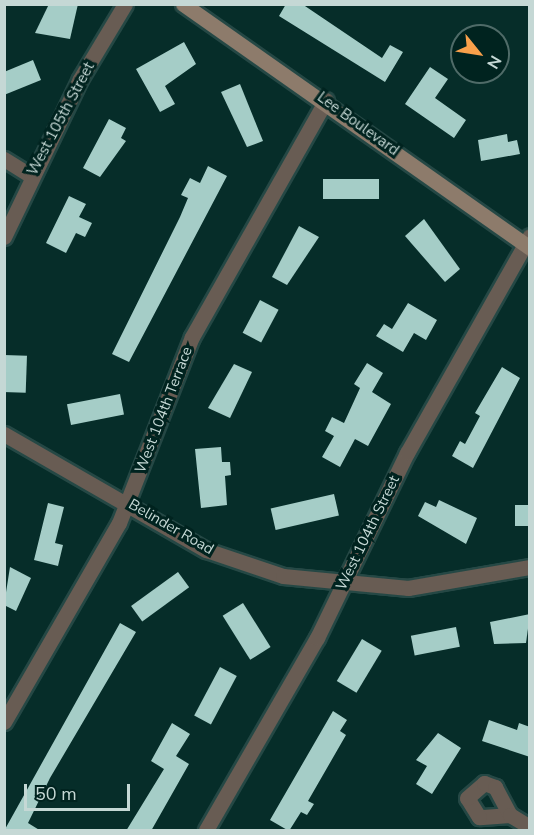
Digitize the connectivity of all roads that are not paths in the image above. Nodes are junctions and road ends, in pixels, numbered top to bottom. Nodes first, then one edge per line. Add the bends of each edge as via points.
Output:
1 (125, 4) edge
2 (183, 4) edge
3 (326, 100) junction
4 (4, 159) edge
5 (31, 176) junction
6 (4, 237) edge
7 (528, 243) edge
8 (4, 434) edge
9 (128, 502) junction
10 (530, 567) edge
11 (344, 585) junction
12 (4, 722) edge
13 (510, 815) dead end
14 (530, 827) edge
15 (206, 831) edge

1 - 5 street, West 105th Street
2 - 3 street, Lee Boulevard
3 - 7 street, Lee Boulevard
3 - 9 street, West 104th Terrace via 192,337
4 - 5 street
5 - 6 street, West 105th Street
7 - 11 street, West 104th Street via 423,421
8 - 9 street, Belinder Road
9 - 11 street, Belinder Road via 238,562 283,576
9 - 12 street, West 104th Terrace
10 - 11 street, Belinder Road via 408,588
11 - 15 street, West 104th Street
13 - 14 street

